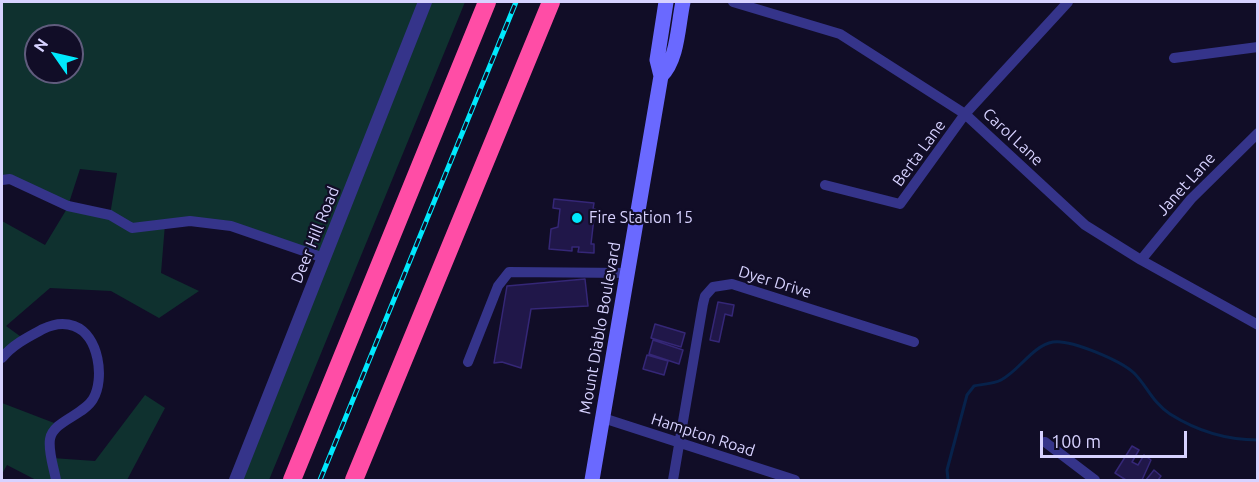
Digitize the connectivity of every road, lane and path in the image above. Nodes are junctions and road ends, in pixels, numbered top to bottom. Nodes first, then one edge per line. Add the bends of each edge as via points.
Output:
1 (425, 2) edge
2 (487, 2) edge
3 (552, 2) edge
4 (666, 2) edge
5 (683, 2) edge
6 (734, 2) edge
7 (1068, 2) edge
8 (1257, 47) edge
9 (1174, 58) dead end
10 (661, 76) junction
11 (965, 114) junction
12 (1257, 133) edge
13 (2, 180) edge
14 (825, 185) dead end
15 (324, 258) junction
16 (1141, 260) junction
17 (628, 273) junction
18 (1257, 325) edge
19 (914, 342) dead end
20 (2, 358) edge
21 (468, 362) dead end
22 (603, 418) junction
23 (1045, 442) dead end
24 (680, 443) junction
25 (56, 480) edge
26 (236, 480) edge
27 (292, 480) edge
28 (354, 480) edge
29 (592, 480) edge
30 (673, 480) edge
31 (795, 480) edge
32 (1095, 480) edge

1 - 15 street, Deer Hill Road
2 - 27 highway
3 - 28 highway
4 - 10 main road, Mount Diablo Boulevard via 657,60
5 - 10 main road, Mount Diablo Boulevard via 673,55 668,70
6 - 11 street, Carol Lane via 840,34
7 - 11 street
8 - 9 street
10 - 17 main road, Mount Diablo Boulevard
11 - 14 street, Berta Lane via 900,204
11 - 16 street, Carol Lane via 1085,225
12 - 16 street, Janet Lane via 1191,199
13 - 15 street via 10,179 68,206 110,215 132,228 190,221 231,226
15 - 26 street, Deer Hill Road
16 - 18 street, Carol Lane
17 - 21 street via 509,272 498,286
17 - 22 main road, Mount Diablo Boulevard
19 - 24 street, Dyer Drive via 732,284 719,284 709,291 703,304
20 - 25 street via 24,339 50,325 64,323 77,327 94,349 98,365 94,398 54,431 50,441
22 - 24 street, Hampton Road
22 - 29 main road, Mount Diablo Boulevard
23 - 32 street
24 - 30 street, Dyer Drive
24 - 31 street, Hampton Road

